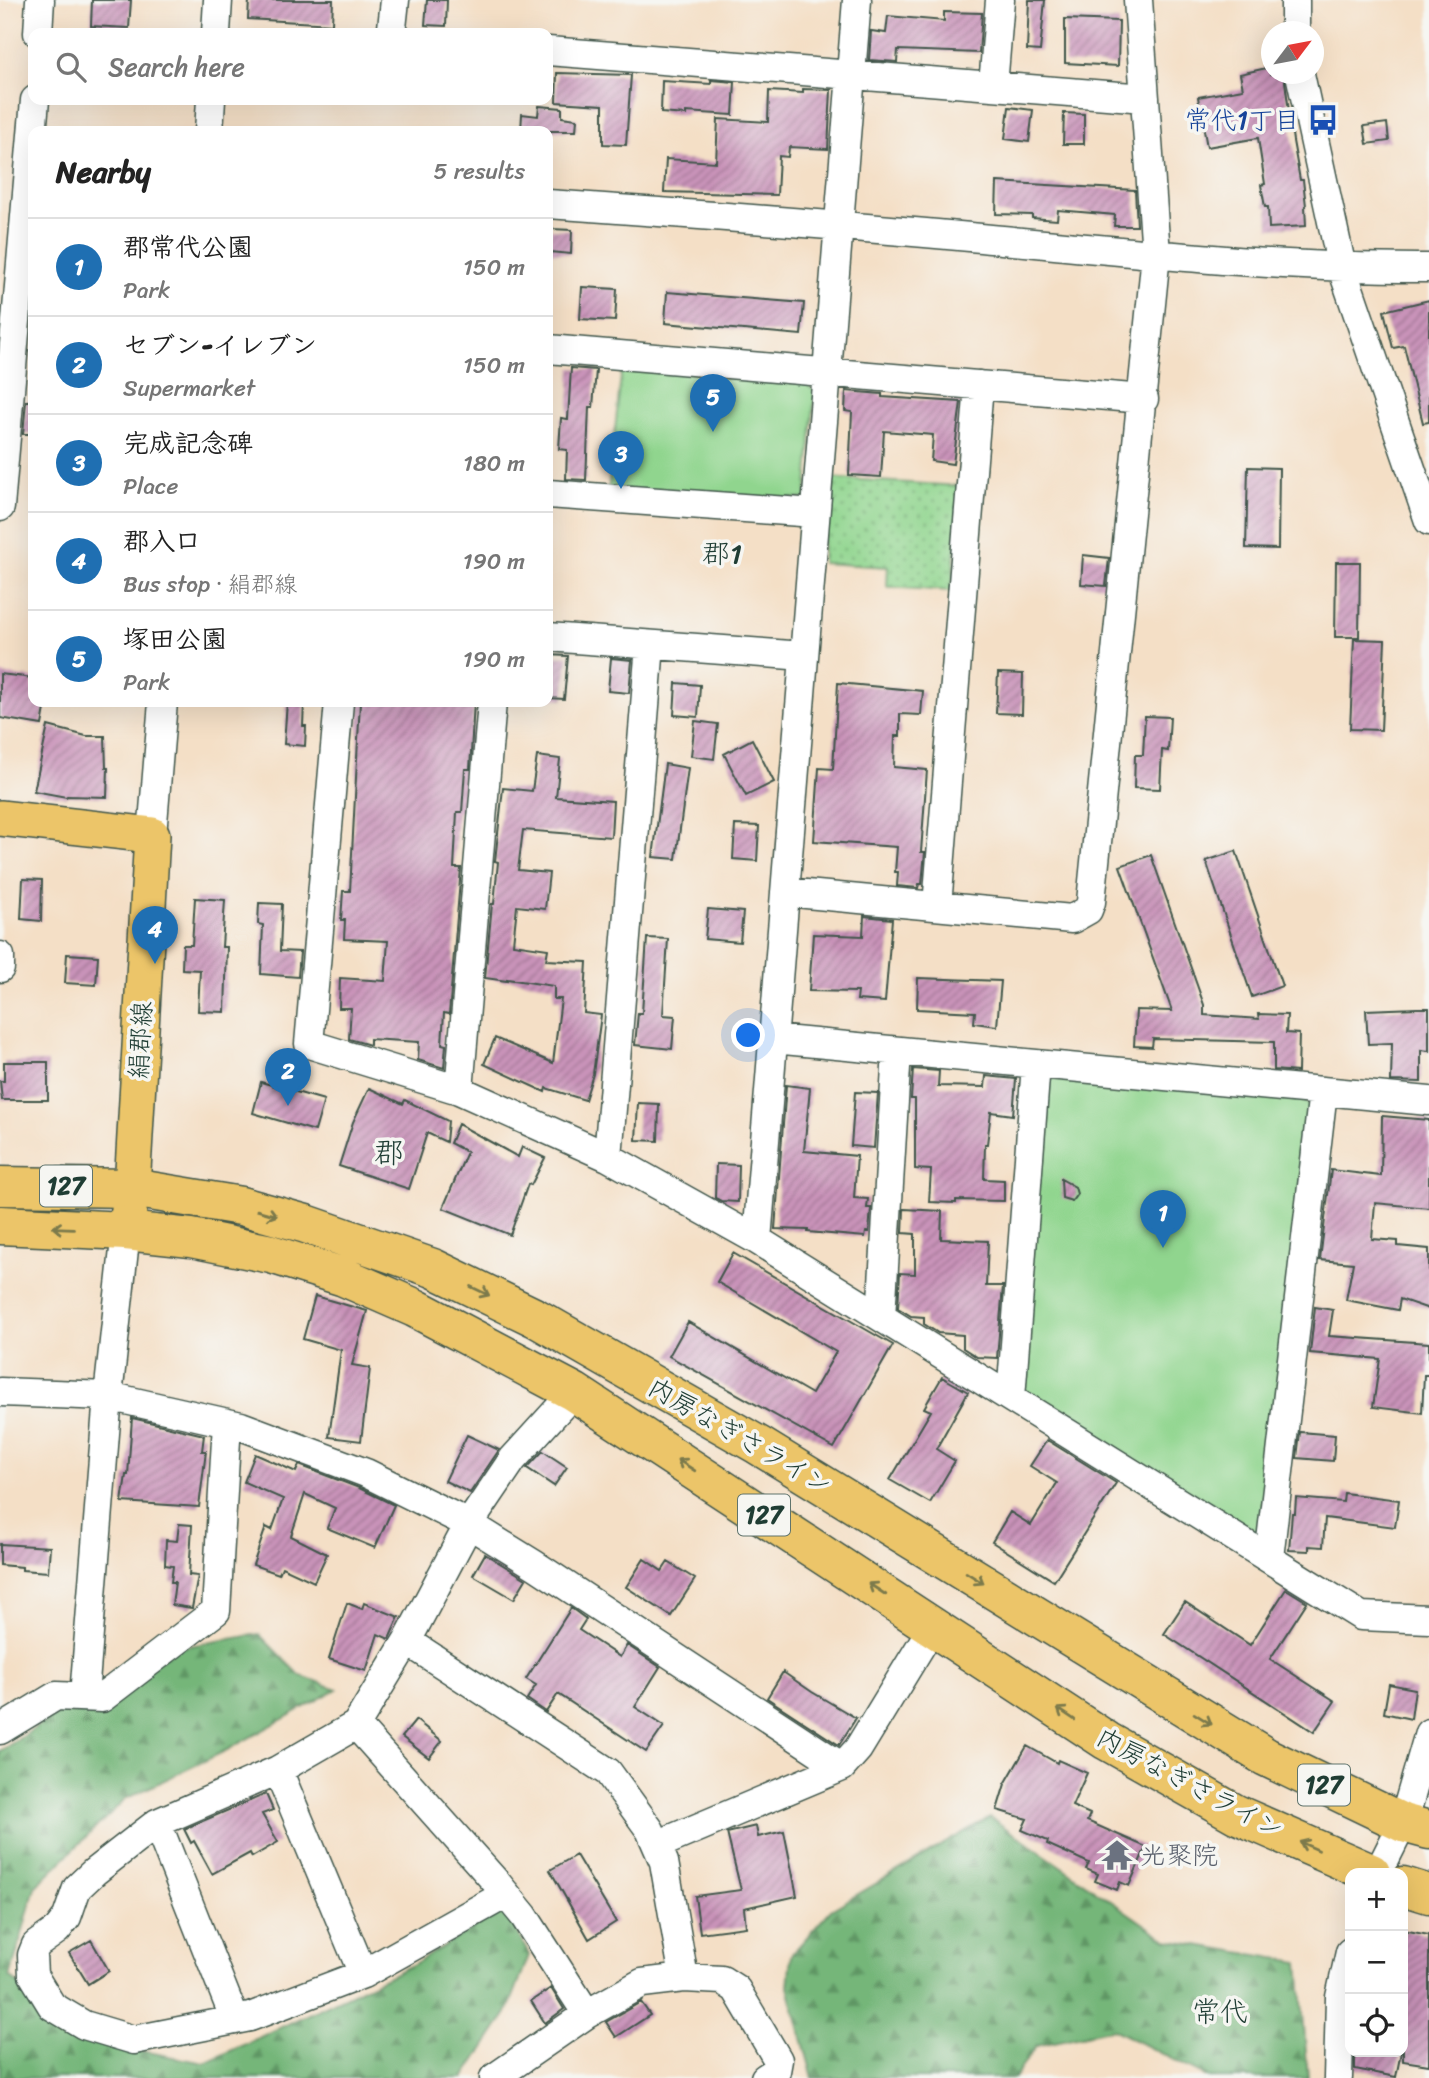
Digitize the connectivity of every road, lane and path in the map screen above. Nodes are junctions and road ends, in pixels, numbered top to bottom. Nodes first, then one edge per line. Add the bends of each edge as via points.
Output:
1 (40, 0) edge
2 (218, 0) edge
3 (395, 0) edge
4 (857, 0) edge
5 (1000, 0) edge
6 (1138, 0) edge
7 (1295, 0) edge
8 (1295, 21) edge
9 (38, 28) edge
10 (216, 28) edge
11 (392, 28) edge
12 (553, 51) edge
13 (851, 75) junction
14 (1302, 84) edge
15 (993, 86) junction
16 (1145, 98) junction
17 (34, 105) edge
18 (211, 105) edge
19 (33, 126) edge
20 (209, 126) edge
21 (553, 204) edge
22 (28, 210) edge
23 (839, 225) junction
24 (1156, 254) junction
25 (1342, 268) junction
26 (1429, 268) edge
27 (553, 349) edge
28 (827, 372) junction
29 (979, 385) junction
30 (1144, 399) junction
31 (553, 494) edge
32 (0, 507) edge
33 (816, 513) junction
34 (1429, 521) edge
35 (553, 636) edge
36 (650, 645) junction
37 (804, 656) junction
38 (163, 707) edge
39 (338, 707) edge
40 (492, 707) edge
41 (0, 818) edge
42 (152, 835) junction
43 (785, 892) junction
44 (937, 906) junction
45 (0, 956) edge
46 (0, 968) edge
47 (773, 1039) junction
48 (897, 1051) junction
49 (1036, 1064) junction
50 (459, 1090) junction
51 (1323, 1091) junction
52 (1429, 1101) edge
53 (608, 1157) junction
54 (0, 1186) edge
55 (132, 1188) junction
56 (0, 1225) edge
57 (126, 1231) junction
58 (757, 1240) junction
59 (881, 1317) junction
60 (0, 1392) edge
61 (574, 1392) junction
62 (108, 1396) junction
63 (1012, 1398) junction
64 (227, 1423) junction
65 (469, 1524) junction
66 (1269, 1558) junction
67 (1429, 1619) edge
68 (933, 1626) junction
69 (407, 1641) junction
70 (84, 1696) junction
71 (356, 1725) junction
72 (0, 1730) edge
73 (1429, 1733) edge
74 (842, 1767) junction
75 (278, 1770) junction
76 (157, 1823) junction
77 (1416, 1827) edge
78 (657, 1845) junction
79 (1360, 1868) edge
80 (1382, 1868) edge
81 (1408, 1888) edge
82 (506, 1894) junction
83 (1429, 1894) edge
84 (363, 1974) junction
85 (1345, 1974) edge
86 (684, 1978) junction
87 (587, 2014) junction
88 (235, 2020) junction
89 (494, 2078) edge
90 (765, 2078) edge
91 (1338, 2078) edge

1 - 9 street
2 - 10 street
3 - 11 street
4 - 13 street
5 - 15 street
6 - 16 street
7 - 8 street
12 - 13 street
13 - 15 street
13 - 23 street
14 - 25 street
15 - 16 street
16 - 24 street
17 - 19 street
18 - 20 street
21 - 23 street
22 - 32 street
23 - 24 street
23 - 28 street
24 - 25 street
24 - 30 street
25 - 26 street
25 - 34 street
27 - 28 street
28 - 29 street
28 - 33 street
29 - 30 street
29 - 44 street
30 - 44 street via 1088,910 1072,919
31 - 33 street
33 - 37 street
35 - 36 street
36 - 37 street
36 - 53 street
37 - 43 street
38 - 42 street
39 - 50 street via 309,1044
40 - 50 street
41 - 42 main road
42 - 55 main road, 絹郡線
43 - 44 street
43 - 47 street
45 - 46 street
47 - 48 street
47 - 58 street
48 - 49 street
48 - 59 street
49 - 51 street
49 - 63 street
50 - 53 street
51 - 52 street
51 - 66 street
53 - 58 street
54 - 55 highway, 内房なぎさライン / 127
55 - 57 main road, 絹郡線
55 -> 77 highway, 内房なぎさライン / 127 via 241,1206 306,1224 433,1268 536,1318 758,1444 1266,1757
57 -> 56 highway, 内房なぎさライン / 127
57 - 61 highway, 内房なぎさライン / 127 via 271,1254 344,1277 415,1308
57 - 62 street
58 - 59 street
59 - 63 street
60 - 62 street
61 - 65 street via 513,1459
68 -> 61 highway, 内房なぎさライン / 127
62 - 64 street
62 - 70 street
63 - 66 street
64 - 65 street via 366,1473
64 - 70 street via 216,1611 102,1698
65 - 69 street
65 - 74 street
66 - 67 street via 1361,1616
68 - 74 street via 858,1749
79 -> 68 highway, 内房なぎさライン / 127 via 1237,1814 1107,1741
69 - 71 street
69 - 78 street via 608,1772
70 - 72 street via 56,1696
71 - 75 street
71 - 82 street
73 - 77 street
74 - 78 street
75 - 76 street
75 - 84 street
76 - 88 street
76 - 88 street via 78,1888 67,1917 36,1945 33,1975 52,2006 83,2025 134,2039
77 - 80 street
78 - 86 street
81 - 83 highway
82 - 84 street
82 - 87 street
84 - 88 street
85 - 91 street
86 - 87 street via 642,1983
86 - 90 street via 722,1980 736,1989 778,2060 776,2071
87 - 89 street

